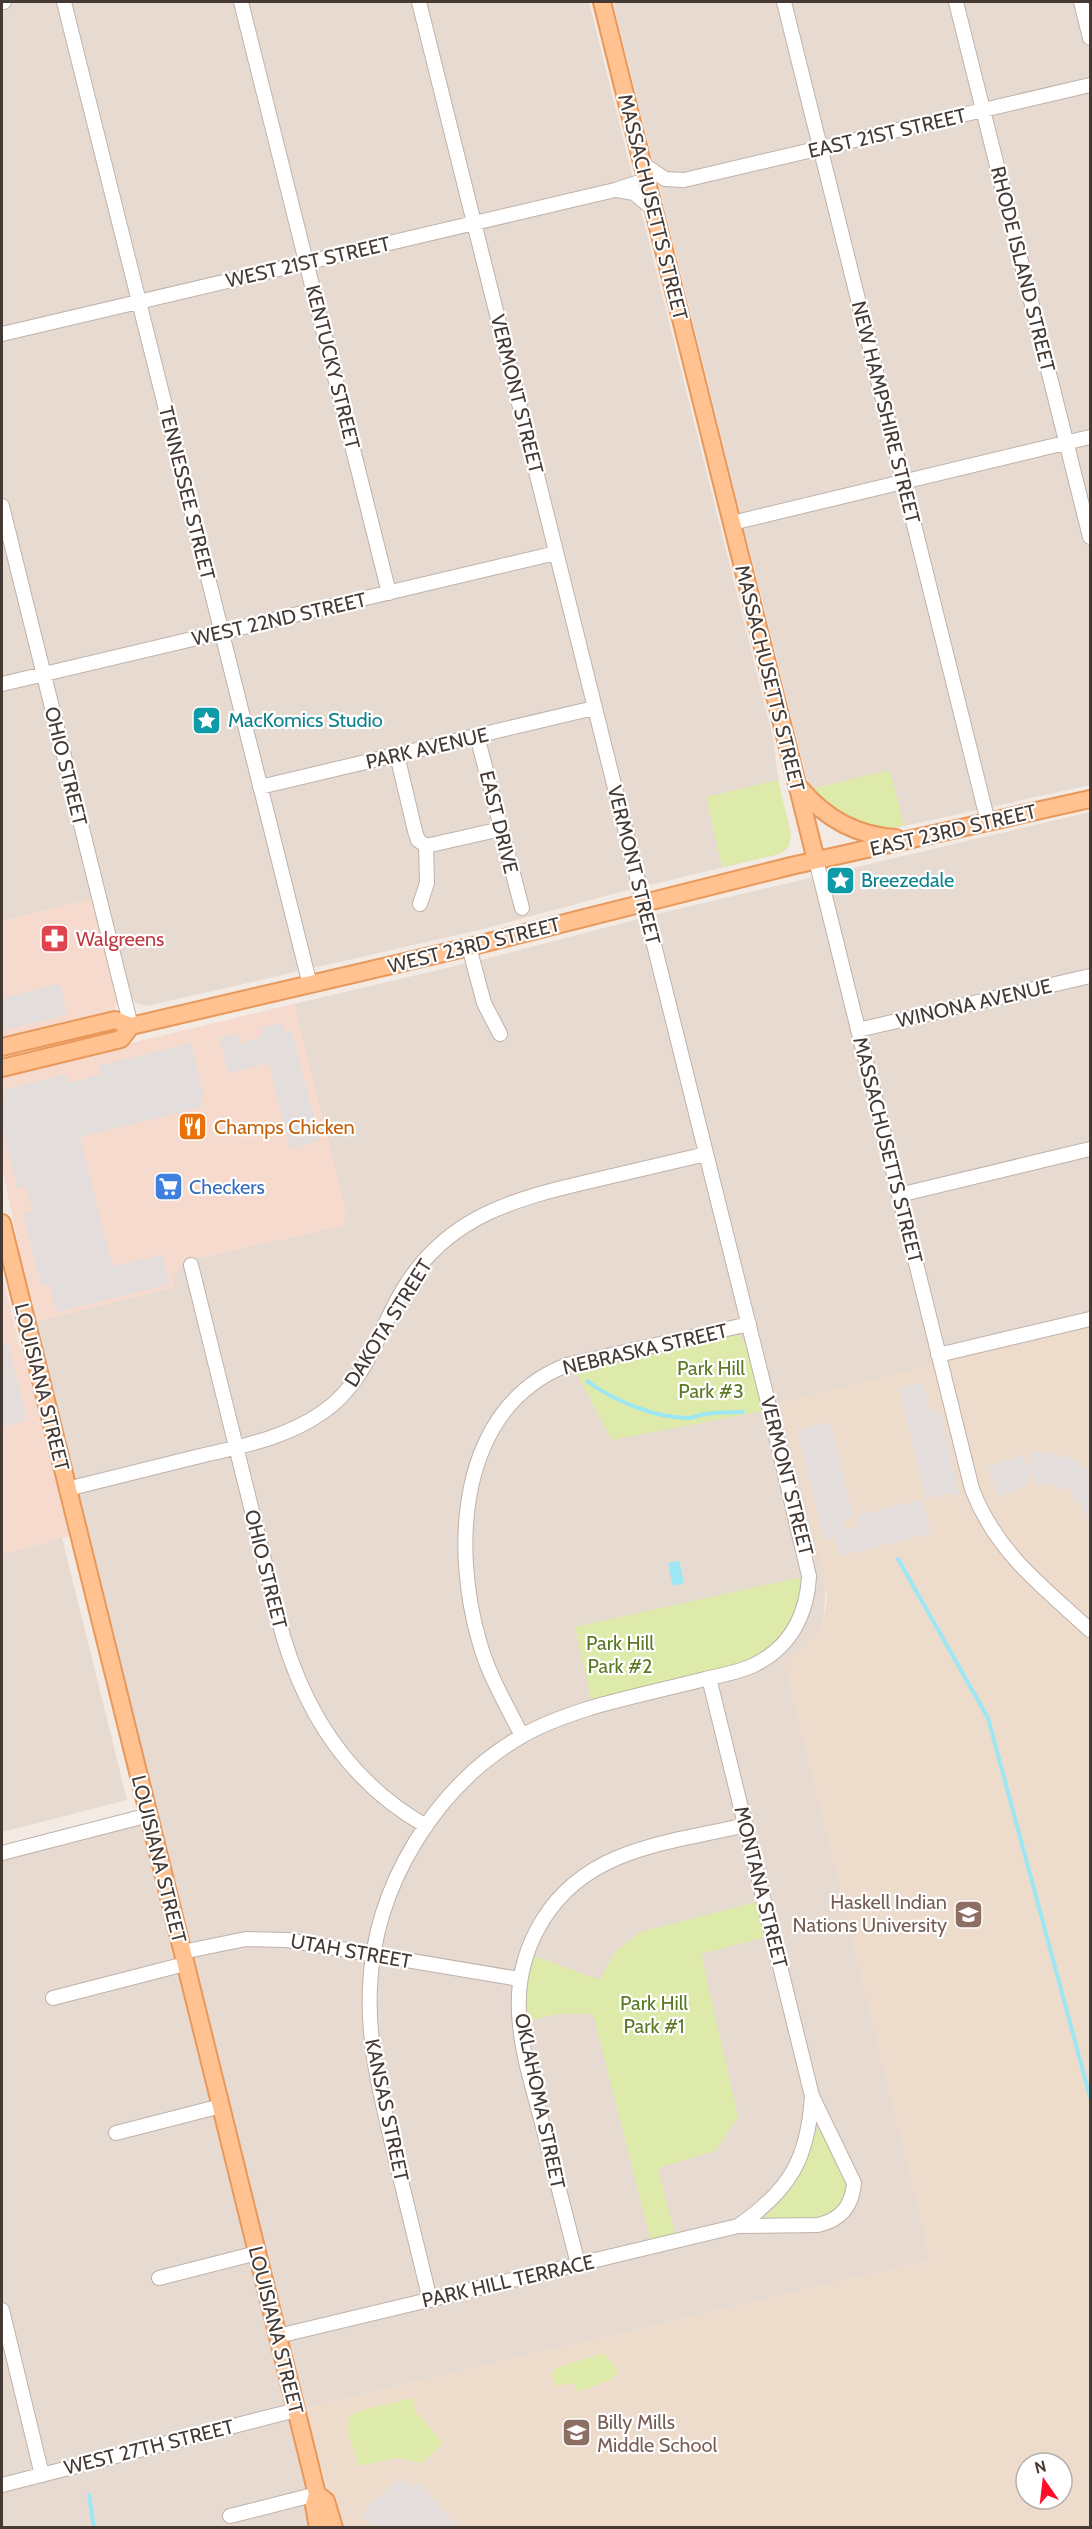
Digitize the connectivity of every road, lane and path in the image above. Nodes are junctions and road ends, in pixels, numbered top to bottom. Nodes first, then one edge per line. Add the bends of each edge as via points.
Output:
1 (64, 2) edge
2 (241, 2) edge
3 (419, 2) edge
4 (602, 2) edge
5 (784, 2) edge
6 (956, 2) edge
7 (1081, 2) edge
8 (1090, 38) edge
9 (1090, 85) edge
10 (983, 110) junction
11 (820, 148) junction
12 (646, 178) junction
13 (684, 180) junction
14 (615, 190) junction
15 (654, 210) junction
16 (474, 223) junction
17 (307, 262) junction
18 (139, 302) junction
19 (2, 334) edge
20 (1090, 437) edge
21 (1067, 443) junction
22 (903, 482) junction
23 (2, 506) edge
24 (732, 524) junction
25 (1090, 537) edge
26 (556, 553) junction
27 (389, 593) junction
28 (222, 632) junction
29 (43, 674) junction
30 (2, 684) edge
31 (594, 708) junction
32 (477, 736) junction
33 (397, 755) junction
34 (797, 783) junction
35 (260, 787) junction
36 (1090, 799) edge
37 (988, 822) junction
38 (501, 829) junction
39 (912, 839) junction
40 (426, 846) junction
41 (816, 860) junction
42 (643, 901) junction
43 (420, 904) dead end
44 (522, 908) dead end
45 (469, 947) junction
46 (1090, 976) edge
47 (310, 985) junction
48 (131, 1026) junction
49 (858, 1030) junction
50 (500, 1034) dead end
51 (2, 1047) edge
52 (2, 1068) edge
53 (1090, 1149) edge
54 (706, 1154) junction
55 (899, 1195) junction
56 (2, 1223) edge
57 (190, 1265) dead end
58 (1090, 1319) edge
59 (749, 1324) junction
60 (939, 1355) junction
61 (236, 1448) junction
62 (67, 1489) junction
63 (1090, 1630) edge
64 (709, 1678) junction
65 (522, 1736) junction
66 (149, 1815) junction
67 (746, 1825) junction
68 (426, 1826) junction
69 (2, 1853) edge
70 (373, 1955) junction
71 (184, 1958) junction
72 (519, 1979) junction
73 (53, 1998) dead end
74 (812, 2096) junction
75 (221, 2106) junction
76 (116, 2133) dead end
77 (803, 2151) joint
78 (845, 2210) joint
79 (738, 2226) junction
80 (257, 2253) junction
81 (578, 2265) junction
82 (159, 2278) dead end
83 (430, 2300) junction
84 (2, 2316) edge
85 (278, 2336) junction
86 (296, 2409) junction
87 (42, 2475) junction
88 (2, 2485) edge
89 (317, 2494) junction
90 (230, 2516) dead end
91 (318, 2528) edge
92 (334, 2528) edge

1 - 18 street, TENNESSEE STREET
2 - 17 street, KENTUCKY STREET
3 - 16 street, VERMONT STREET
4 - 12 main road, MASSACHUSETTS STREET
5 - 11 street, NEW HAMPSHIRE STREET
6 - 10 street, RHODE ISLAND STREET
7 - 8 street
9 - 10 street, EAST 21ST STREET
10 - 11 street, EAST 21ST STREET
10 - 21 street, RHODE ISLAND STREET
11 - 13 street, EAST 21ST STREET
11 - 22 street, NEW HAMPSHIRE STREET
12 - 13 street, EAST 21ST STREET
12 - 13 street, EAST 21ST STREET
12 - 14 street, WEST 21ST STREET
12 - 15 main road, MASSACHUSETTS STREET
14 - 15 street via 634,193
14 - 16 street, WEST 21ST STREET
15 - 24 main road, MASSACHUSETTS STREET
16 - 17 street, WEST 21ST STREET
16 - 26 street, VERMONT STREET
17 - 18 street, WEST 21ST STREET
17 - 27 street, KENTUCKY STREET
18 - 19 street, WEST 21ST STREET
18 - 28 street, TENNESSEE STREET
20 - 21 street
21 - 22 street
21 - 25 street, RHODE ISLAND STREET
22 - 24 street
22 - 37 street, NEW HAMPSHIRE STREET
23 - 29 street, OHIO STREET
24 - 34 main road, MASSACHUSETTS STREET
26 - 27 street, WEST 22ND STREET
26 - 31 street, VERMONT STREET
27 - 28 street, WEST 22ND STREET
28 - 29 street, WEST 22ND STREET
28 - 35 street, TENNESSEE STREET
29 - 30 street, WEST 22ND STREET
29 - 48 street, OHIO STREET
31 - 32 street, PARK AVENUE
31 - 42 street, VERMONT STREET
32 - 33 street, PARK AVENUE
32 - 38 street, EAST DRIVE
33 - 35 street, PARK AVENUE
33 - 40 street via 415,831
34 - 39 main road via 815,805 848,827 876,836
34 - 41 main road, MASSACHUSETTS STREET
35 - 47 street, TENNESSEE STREET
36 - 37 main road, EAST 23RD STREET
37 - 39 main road, EAST 23RD STREET
38 - 40 street
38 - 44 street, EAST DRIVE
39 - 41 main road, EAST 23RD STREET
40 - 43 street via 427,883
41 - 42 main road, WEST 23RD STREET
41 - 49 street, MASSACHUSETTS STREET
42 - 45 main road, WEST 23RD STREET
42 - 54 street, VERMONT STREET
45 - 47 main road, WEST 23RD STREET
45 - 50 street via 484,1003
46 - 49 street, WINONA AVENUE
47 - 48 main road, WEST 23RD STREET
48 - 51 main road, WEST 23RD STREET via 115,1020
48 - 52 main road, WEST 23RD STREET via 121,1039
49 - 55 street, MASSACHUSETTS STREET
53 - 55 street
54 - 59 street, VERMONT STREET
54 - 61 street, DAKOTA STREET via 533,1195 478,1216 441,1243 415,1273 362,1370 341,1398 288,1432
55 - 60 street, MASSACHUSETTS STREET
56 - 62 main road, LOUISIANA STREET
57 - 61 street, OHIO STREET
58 - 60 street
59 - 64 street, VERMONT STREET via 808,1563 808,1593 799,1623 779,1648 755,1665
59 - 65 street, NEBRASKA STREET via 545,1373 512,1401 489,1434 480,1454 468,1510 468,1589 480,1646
60 - 63 street, MASSACHUSETTS STREET via 964,1461 987,1524 1012,1557
61 - 62 street, DAKOTA STREET
61 - 68 street, OHIO STREET via 283,1636 304,1695 356,1773 400,1812
62 - 66 main road, LOUISIANA STREET
64 - 65 street, KANSAS STREET via 589,1709
64 - 67 street, MONTANA STREET
65 - 68 street, KANSAS STREET via 464,1781
66 - 69 street
66 - 71 main road, LOUISIANA STREET
67 - 72 street, OKLAHOMA STREET via 630,1853 583,1877 540,1922
67 - 74 street, MONTANA STREET
68 - 70 street, KANSAS STREET via 391,1891
70 - 71 street, UTAH STREET via 268,1939 227,1941
70 - 72 street, UTAH STREET
70 - 83 street, KANSAS STREET via 369,2015 375,2068
71 - 73 street, UTAH STREET
71 - 75 main road, LOUISIANA STREET
72 - 81 street, OKLAHOMA STREET via 523,2046
74 - 77 street, MONTANA STREET
74 - 78 street, MONTANA STREET via 854,2183 853,2197
75 - 76 street
75 - 80 main road, LOUISIANA STREET
77 - 79 street, PARK HILL TERRACE via 782,2189
78 - 79 street, PARK HILL TERRACE via 831,2222 818,2225
79 - 81 street, PARK HILL TERRACE
80 - 82 street
80 - 85 main road, LOUISIANA STREET
81 - 83 street, PARK HILL TERRACE
83 - 85 street, PARK HILL TERRACE
84 - 87 street
85 - 86 main road, LOUISIANA STREET
86 - 87 street, WEST 27TH STREET
86 - 89 main road, LOUISIANA STREET
87 - 88 street, WEST 27TH STREET
89 - 90 street
89 - 91 main road, LOUISIANA STREET via 314,2505
89 - 92 main road, LOUISIANA STREET via 326,2501

